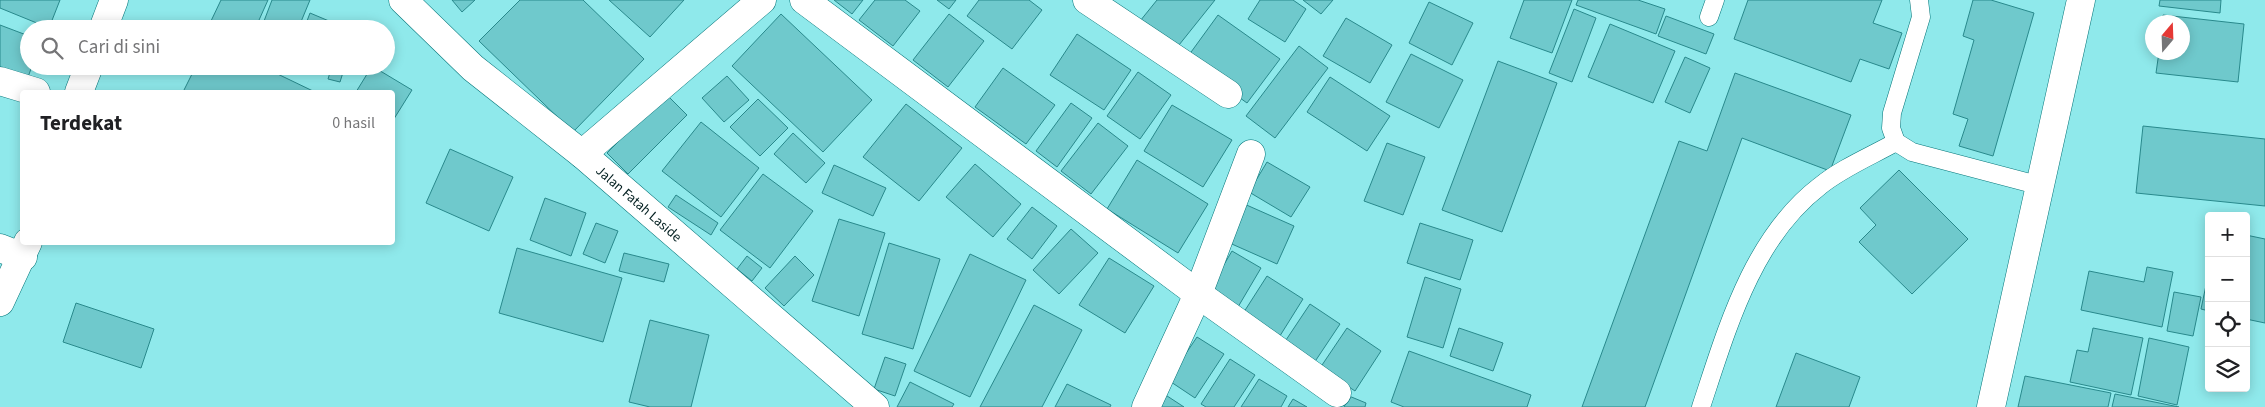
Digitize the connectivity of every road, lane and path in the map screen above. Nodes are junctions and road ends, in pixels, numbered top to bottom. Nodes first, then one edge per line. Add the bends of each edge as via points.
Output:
1 (114, 0) edge
2 (403, 0) edge
3 (762, 0) edge
4 (804, 0) edge
5 (1087, 0) edge
6 (1715, 0) edge
7 (1919, 0) edge
8 (2081, 0) edge
9 (1709, 17) dead end
10 (106, 20) edge
11 (86, 75) edge
12 (0, 81) edge
13 (29, 90) edge
14 (81, 90) edge
15 (1228, 94) dead end
16 (1896, 142) junction
17 (582, 154) junction
18 (1251, 154) dead end
19 (2041, 186) junction
20 (17, 249) edge
21 (1198, 294) junction
22 (0, 302) edge
23 (1337, 393) dead end
24 (875, 407) edge
25 (1146, 407) edge
26 (1701, 407) edge
27 (1991, 407) edge

1 - 10 street
2 - 17 street, Jalan Fatah Laside via 473,68
3 - 17 street
4 - 21 street
5 - 15 street
6 - 9 lane
7 - 16 lane via 1921,17 1892,113 1891,128
8 - 19 street
11 - 14 street
12 - 13 street
16 - 19 lane via 1912,152
16 - 26 lane via 1820,185 1788,216 1744,285
17 - 24 street, Jalan Fatah Laside
18 - 21 street
19 - 27 street
20 - 22 street
21 - 23 street
21 - 25 street

